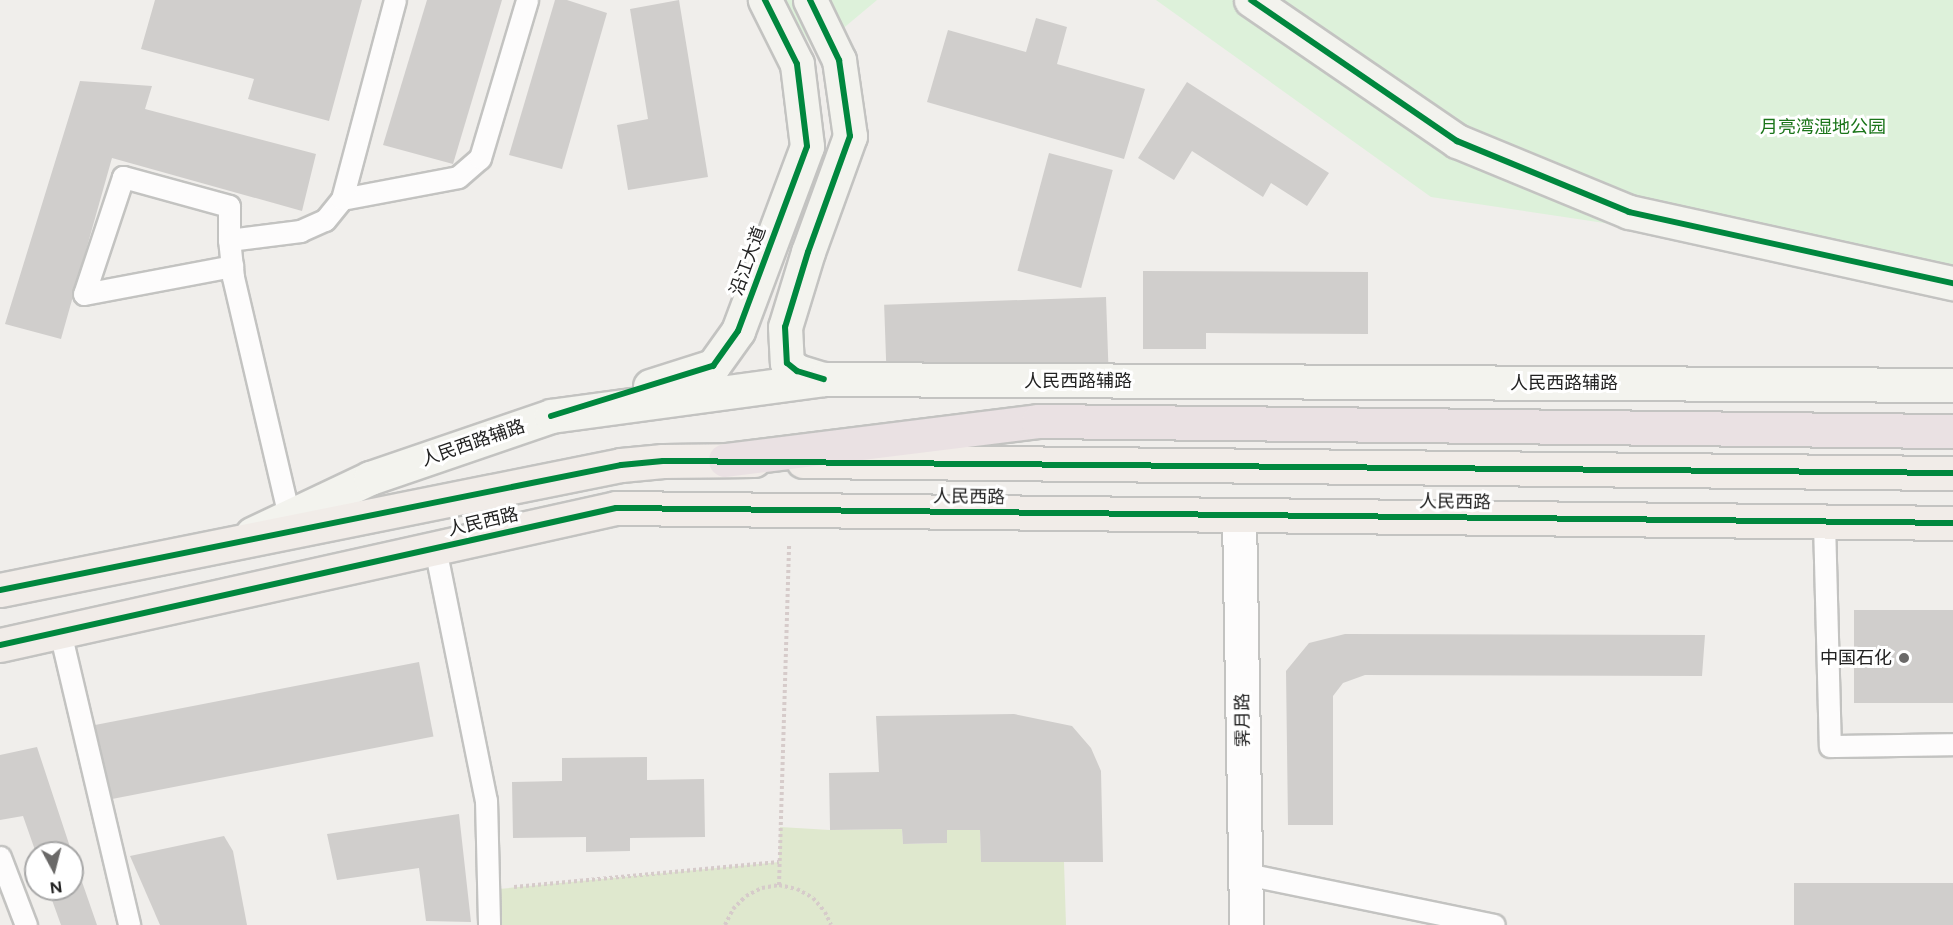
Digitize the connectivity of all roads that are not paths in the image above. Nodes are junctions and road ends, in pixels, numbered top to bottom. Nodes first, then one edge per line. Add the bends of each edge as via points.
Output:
1 (394, 0) edge
2 (527, 0) edge
3 (765, 0) edge
4 (810, 0) edge
5 (1251, 0) edge
6 (342, 199) junction
7 (229, 240) junction
8 (232, 266) junction
9 (1953, 283) edge
10 (824, 379) junction
11 (1953, 385) edge
12 (551, 416) junction
13 (1953, 431) edge
14 (725, 460) junction
15 (1953, 473) edge
16 (1239, 515) junction
17 (289, 516) junction
18 (1824, 522) junction
19 (1953, 523) edge
20 (231, 544) junction
21 (435, 549) junction
22 (0, 590) edge
23 (60, 632) junction
24 (0, 645) edge
25 (1953, 744) edge
26 (0, 857) edge
27 (1245, 874) junction
28 (26, 925) edge
29 (129, 925) edge
30 (489, 925) edge
31 (1246, 925) edge
32 (1494, 925) edge

1 - 6 lane
2 - 6 lane via 480,158 458,177
3 - 12 street, 沿江大道 via 797,64 807,146 738,331 713,366
4 - 10 street via 839,60 850,136 785,327 787,363 797,371
5 - 9 street via 1457,141 1621,208
6 - 7 lane via 325,220 300,231
7 - 8 lane
7 - 8 lane via 229,206 123,177 84,294
8 - 17 lane
10 - 11 street, 人民西路辅路
10 - 12 street, 人民西路辅路
12 - 17 street, 人民西路辅路 via 370,478
13 - 14 highway via 1038,421
14 - 15 main road, 人民西路
14 - 20 main road, 人民西路 via 621,465
16 - 18 main road, 人民西路
16 - 21 main road, 人民西路 via 616,508
16 - 27 street, 霁月路
17 - 20 street, 人民西路辅路
18 - 19 main road, 人民西路
18 - 25 lane via 1830,746
20 - 22 main road, 人民西路
21 - 23 main road, 人民西路
21 - 30 lane via 486,800
23 - 24 main road, 人民西路
23 - 29 lane
26 - 28 lane
27 - 31 street, 霁月路
27 - 32 lane

